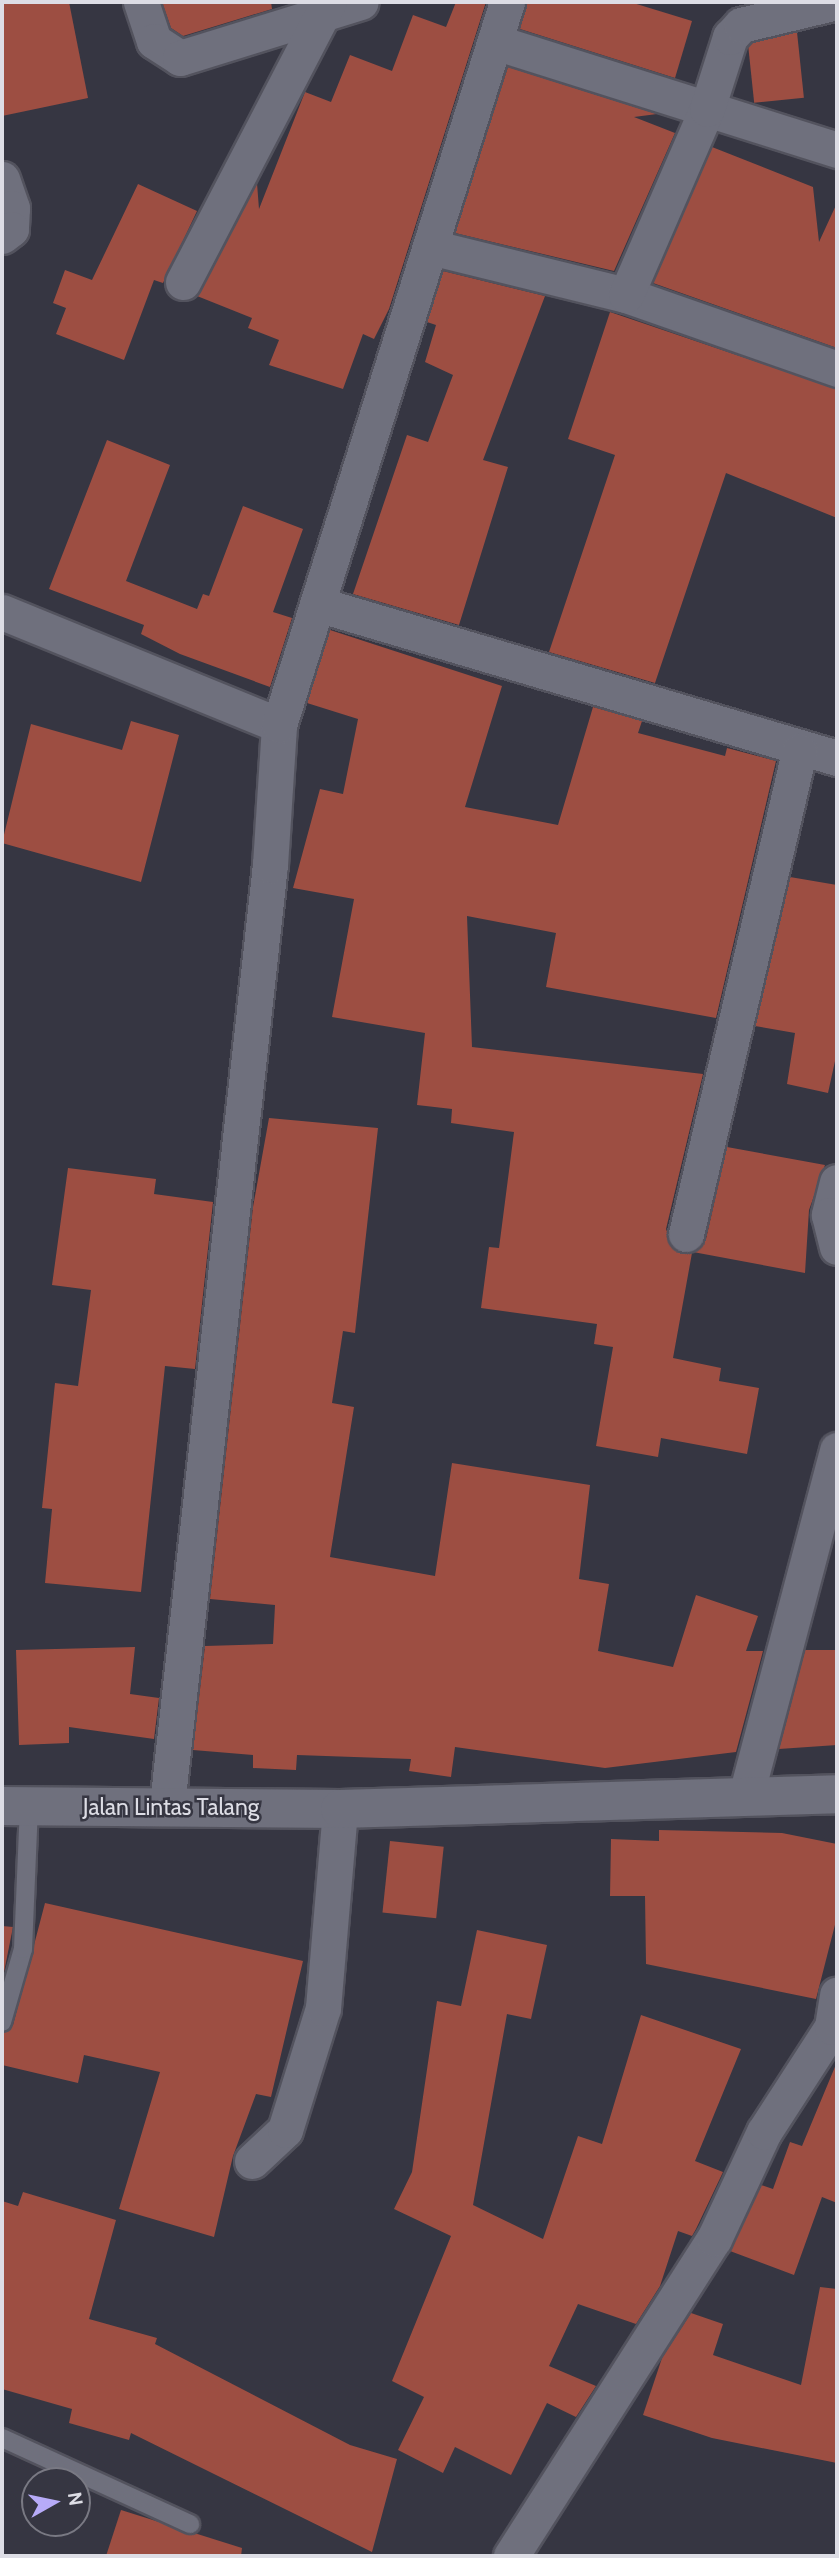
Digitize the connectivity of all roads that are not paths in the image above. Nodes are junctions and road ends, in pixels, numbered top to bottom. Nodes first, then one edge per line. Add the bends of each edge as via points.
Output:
1 (141, 2) edge
2 (361, 2) edge
3 (507, 2) edge
4 (837, 2) edge
5 (327, 7) edge
6 (495, 42) junction
7 (707, 109) junction
8 (837, 150) edge
9 (2, 179) edge
10 (2, 236) edge
11 (430, 247) junction
12 (183, 282) dead end
13 (626, 295) junction
14 (837, 369) edge
15 (317, 604) junction
16 (2, 612) edge
17 (279, 725) junction
18 (799, 751) junction
19 (837, 758) edge
20 (837, 1182) edge
21 (686, 1234) dead end
22 (837, 1247) edge
23 (837, 1450) edge
24 (837, 1794) edge
25 (747, 1795) junction
26 (167, 1805) junction
27 (15, 1806) edge
28 (340, 1809) junction
29 (837, 1994) edge
30 (2, 2022) edge
31 (252, 2161) dead end
32 (2, 2438) edge
33 (190, 2524) dead end
34 (511, 2556) edge

1 - 5 street via 154,41 180,58
2 - 5 street
3 - 6 street
4 - 7 street via 741,25 719,62
5 - 12 street
6 - 7 street
6 - 11 street
7 - 8 street
7 - 13 street
9 - 10 street via 12,208 11,229
11 - 13 street
11 - 15 street
13 - 14 street
15 - 17 street
15 - 18 street
16 - 17 street
17 - 26 street via 269,878
18 - 19 street
18 - 21 street
20 - 22 street via 829,1216
23 - 25 street
24 - 25 street, Jalan Lintas Talang
25 - 28 street, Jalan Lintas Talang
26 - 27 street, Jalan Lintas Talang
26 - 28 street, Jalan Lintas Talang
27 - 30 lane via 23,1949
28 - 31 street via 324,2008 285,2130
29 - 34 street via 832,2027 764,2132 714,2239
32 - 33 lane

